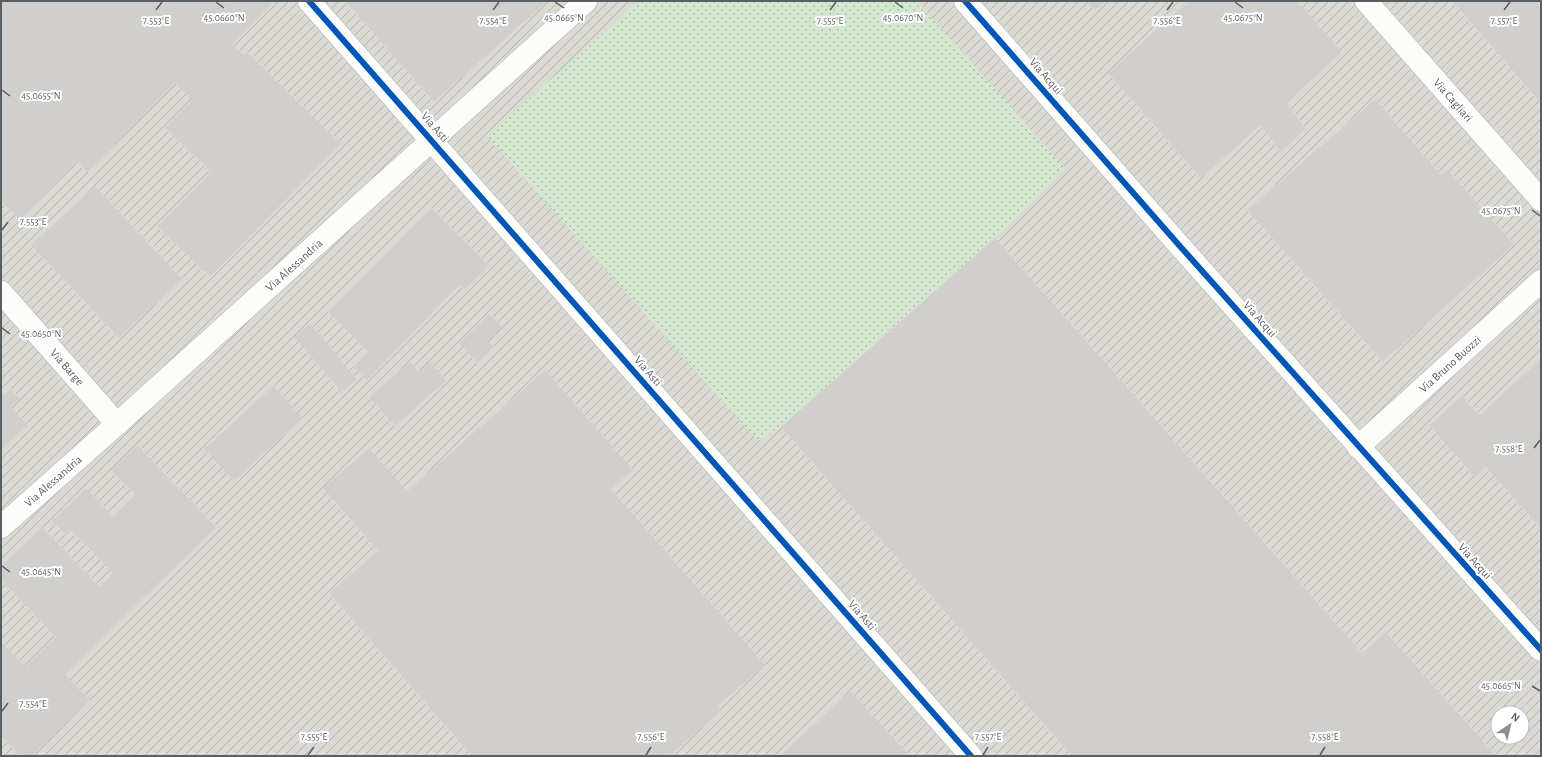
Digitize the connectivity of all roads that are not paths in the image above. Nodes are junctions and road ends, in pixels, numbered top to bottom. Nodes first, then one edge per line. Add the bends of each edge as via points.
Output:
1 (309, 1) edge
2 (586, 1) edge
3 (965, 1) edge
4 (1366, 1) edge
5 (432, 141) junction
6 (1541, 200) edge
7 (1541, 281) edge
8 (1, 292) edge
9 (117, 424) junction
10 (1358, 447) junction
11 (1, 526) edge
12 (1541, 650) edge
13 (971, 756) edge

1 - 5 street, Via Asti
2 - 5 street, Via Alessandria
3 - 10 street, Via Acqui
4 - 6 street, Via Cagliari
5 - 9 street, Via Alessandria
5 - 13 street, Via Asti
7 - 10 street, Via Bruno Buozzi
8 - 9 street, Via Barge
9 - 11 street, Via Alessandria
10 - 12 street, Via Acqui

